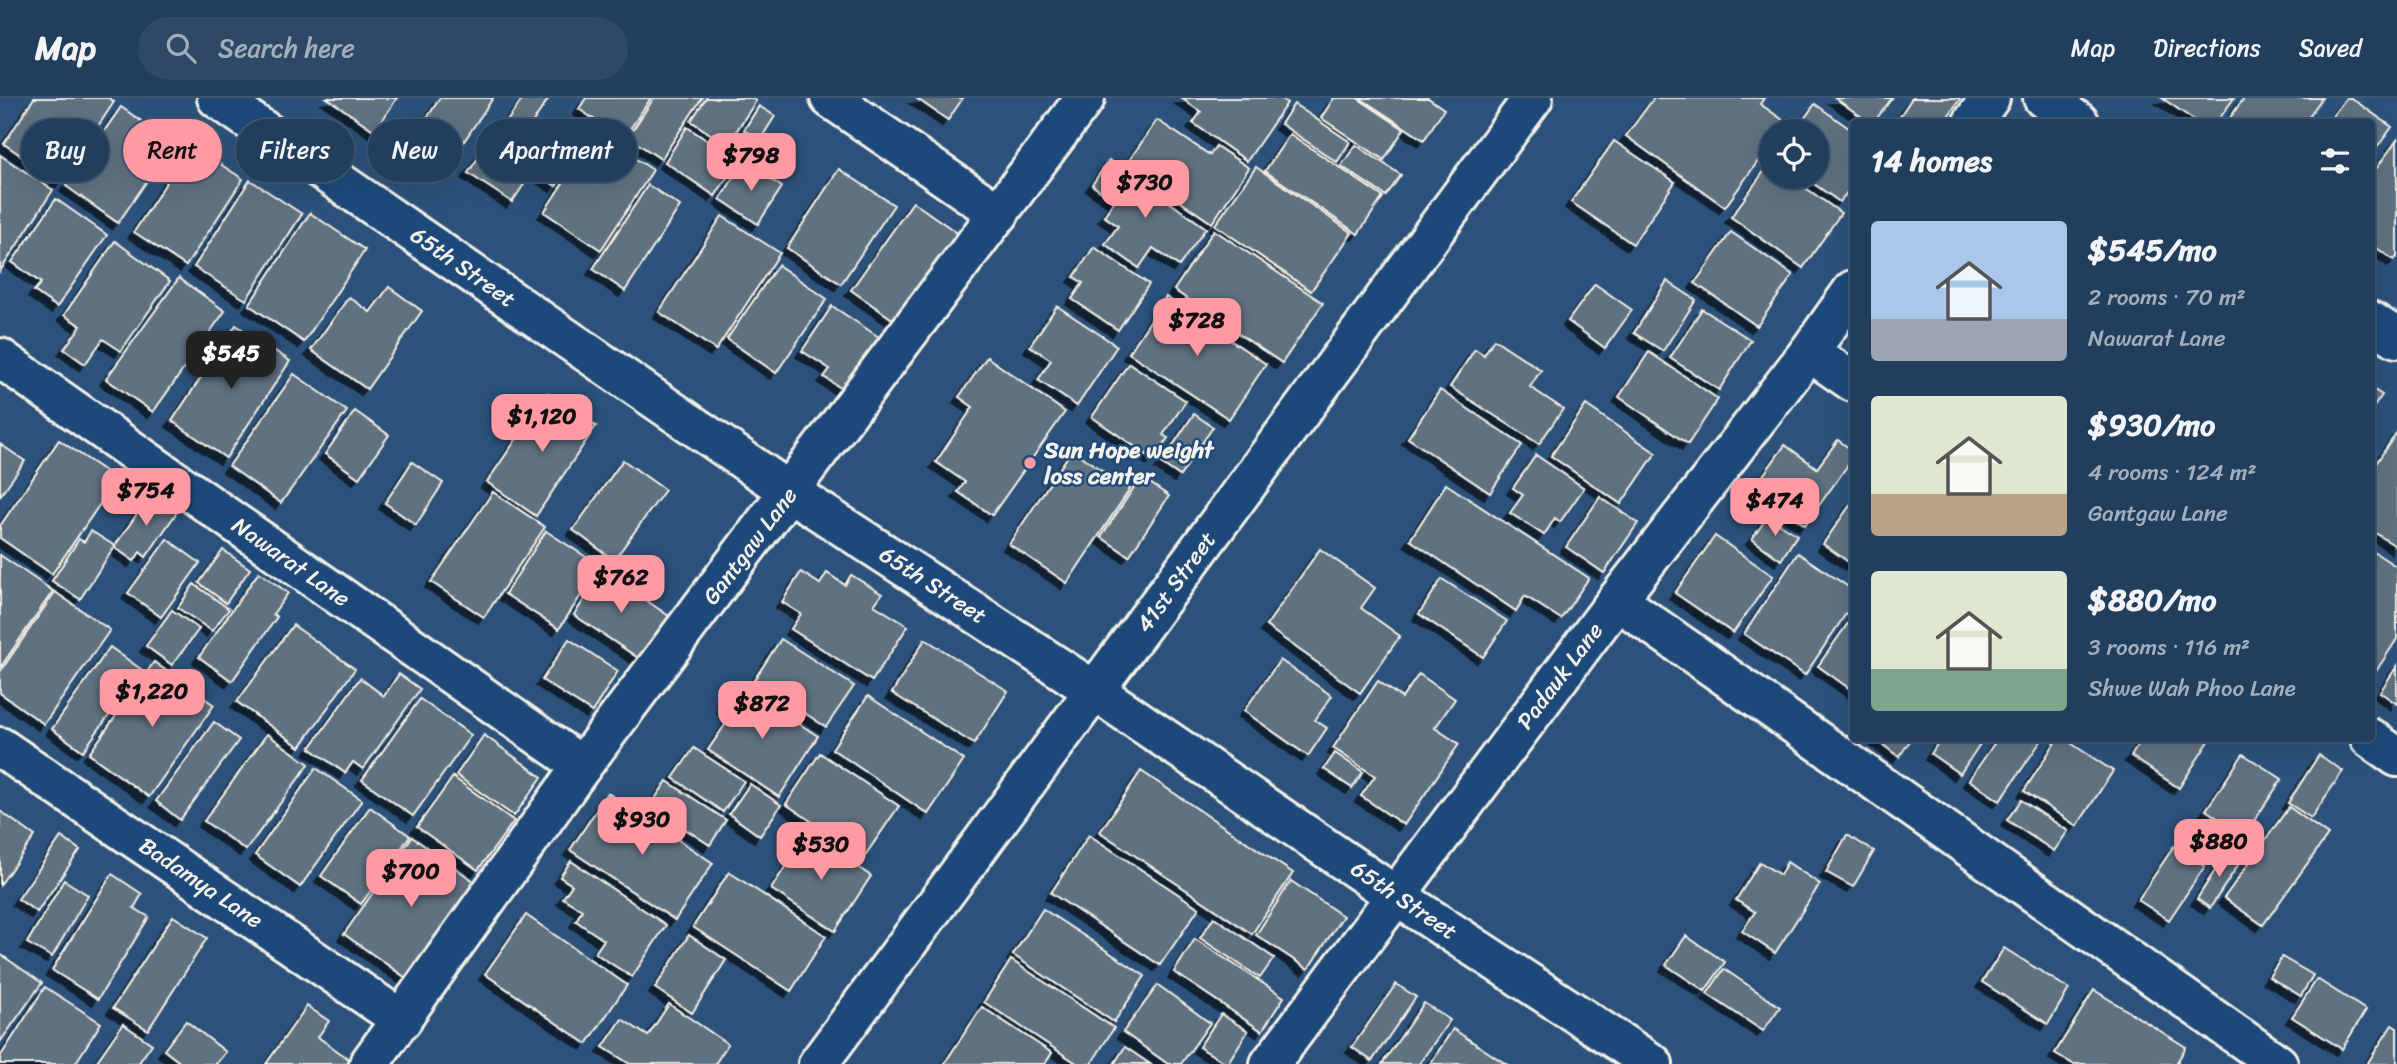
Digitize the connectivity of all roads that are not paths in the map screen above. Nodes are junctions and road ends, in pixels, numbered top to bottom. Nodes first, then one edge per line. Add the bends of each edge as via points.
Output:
1 (217, 98) edge
2 (830, 98) edge
3 (1085, 98) edge
4 (1533, 98) edge
5 (1990, 98) edge
6 (2043, 98) edge
7 (1975, 119) edge
8 (2074, 119) edge
9 (999, 214) junction
10 (1850, 294) edge
11 (2375, 324) edge
12 (2397, 338) edge
13 (1809, 352) junction
14 (0, 358) edge
15 (1850, 380) edge
16 (790, 492) junction
17 (1617, 600) junction
18 (1095, 691) junction
19 (2375, 742) edge
20 (0, 747) edge
21 (2397, 757) edge
22 (582, 766) junction
23 (1396, 896) junction
24 (402, 1020) junction
25 (369, 1064) edge
26 (818, 1064) edge
27 (1270, 1064) edge
28 (1653, 1064) edge
29 (2278, 1064) edge

1 - 16 street, 65th Street
2 - 9 street
3 - 9 street, Gantgaw Lane
4 - 18 street, 41st Street
5 - 7 street
6 - 8 street
9 - 16 street, Gantgaw Lane
10 - 13 street, Padauk Lane
11 - 12 street
13 - 15 street
13 - 17 street, Padauk Lane
14 - 22 street, Nawarat Lane
16 - 18 street, 65th Street
16 - 22 street, Gantgaw Lane
17 - 23 street, Padauk Lane
17 - 29 street
18 - 23 street, 65th Street
18 - 26 street, 41st Street
19 - 21 street
20 - 24 street, Badamya Lane
22 - 24 street, Gantgaw Lane
23 - 27 street, Padauk Lane
23 - 28 street, 65th Street
24 - 25 street, Gantgaw Lane

